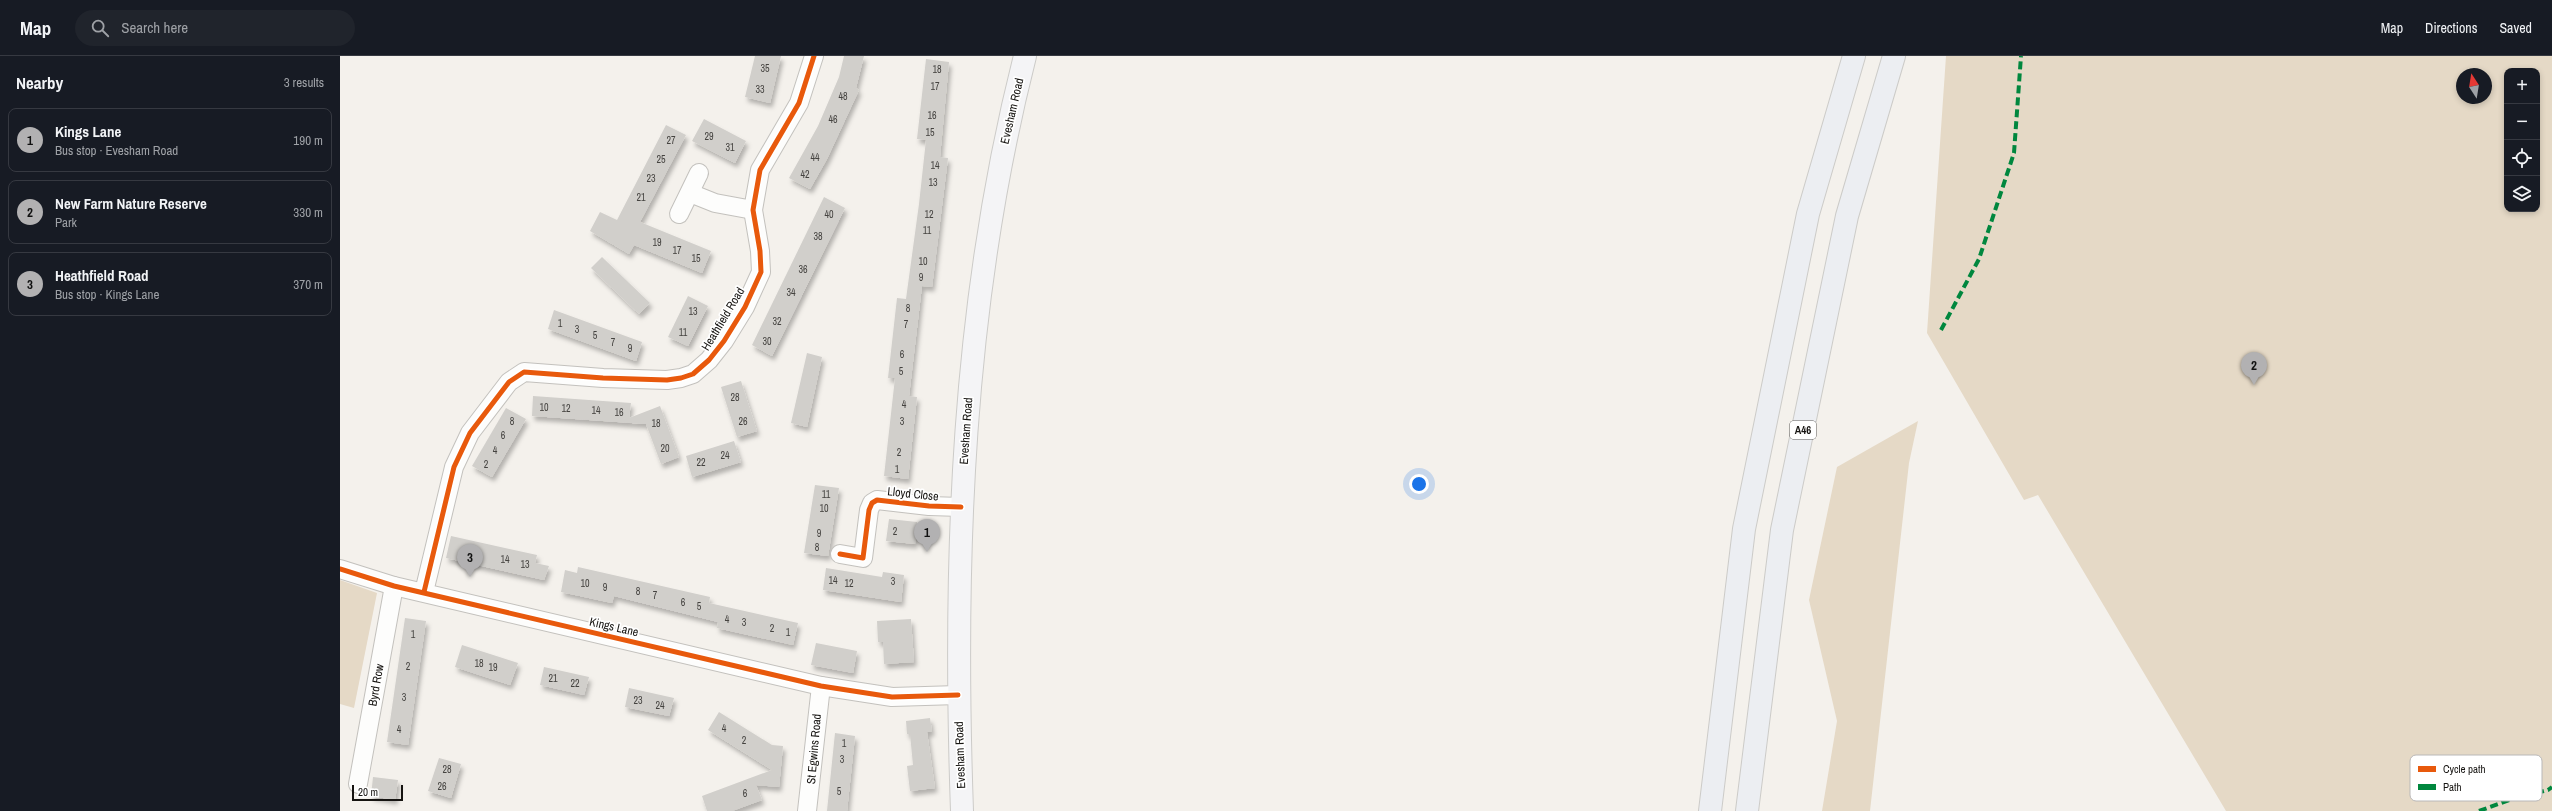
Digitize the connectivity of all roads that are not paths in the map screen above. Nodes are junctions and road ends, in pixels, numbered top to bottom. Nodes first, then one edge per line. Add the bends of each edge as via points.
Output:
1 (814, 56) edge
2 (1025, 56) edge
3 (1854, 56) edge
4 (1894, 56) edge
5 (699, 173) dead end
6 (690, 193) junction
7 (753, 210) junction
8 (679, 214) dead end
9 (961, 507) junction
10 (840, 554) dead end
11 (340, 569) edge
12 (394, 586) junction
13 (424, 592) junction
14 (821, 686) junction
15 (958, 695) junction
16 (358, 784) dead end
17 (807, 811) edge
18 (962, 811) edge
19 (1710, 811) edge
20 (1747, 811) edge

1 - 7 street, Heathfield Road via 799,103 760,170
2 - 9 main road, Evesham Road via 1011,114 986,246 972,356
3 - 19 highway via 1808,214 1744,529
4 - 20 highway, A46 via 1847,216 1782,530
5 - 6 street
6 - 7 street via 715,203
6 - 8 street
7 - 13 street, Heathfield Road via 761,272 745,307 724,341 709,360 693,374 667,380 524,372 509,382 470,433 454,467
9 - 10 street, Lloyd Close via 877,500 872,503 869,510 863,558
9 - 15 main road, Evesham Road
11 - 12 street, Kings Lane
12 - 13 street, Kings Lane
12 - 16 street, Byrd Row
13 - 14 street, Kings Lane
14 - 15 street, Kings Lane via 880,696
14 - 17 street, St Egwins Road
15 - 18 main road, Evesham Road

